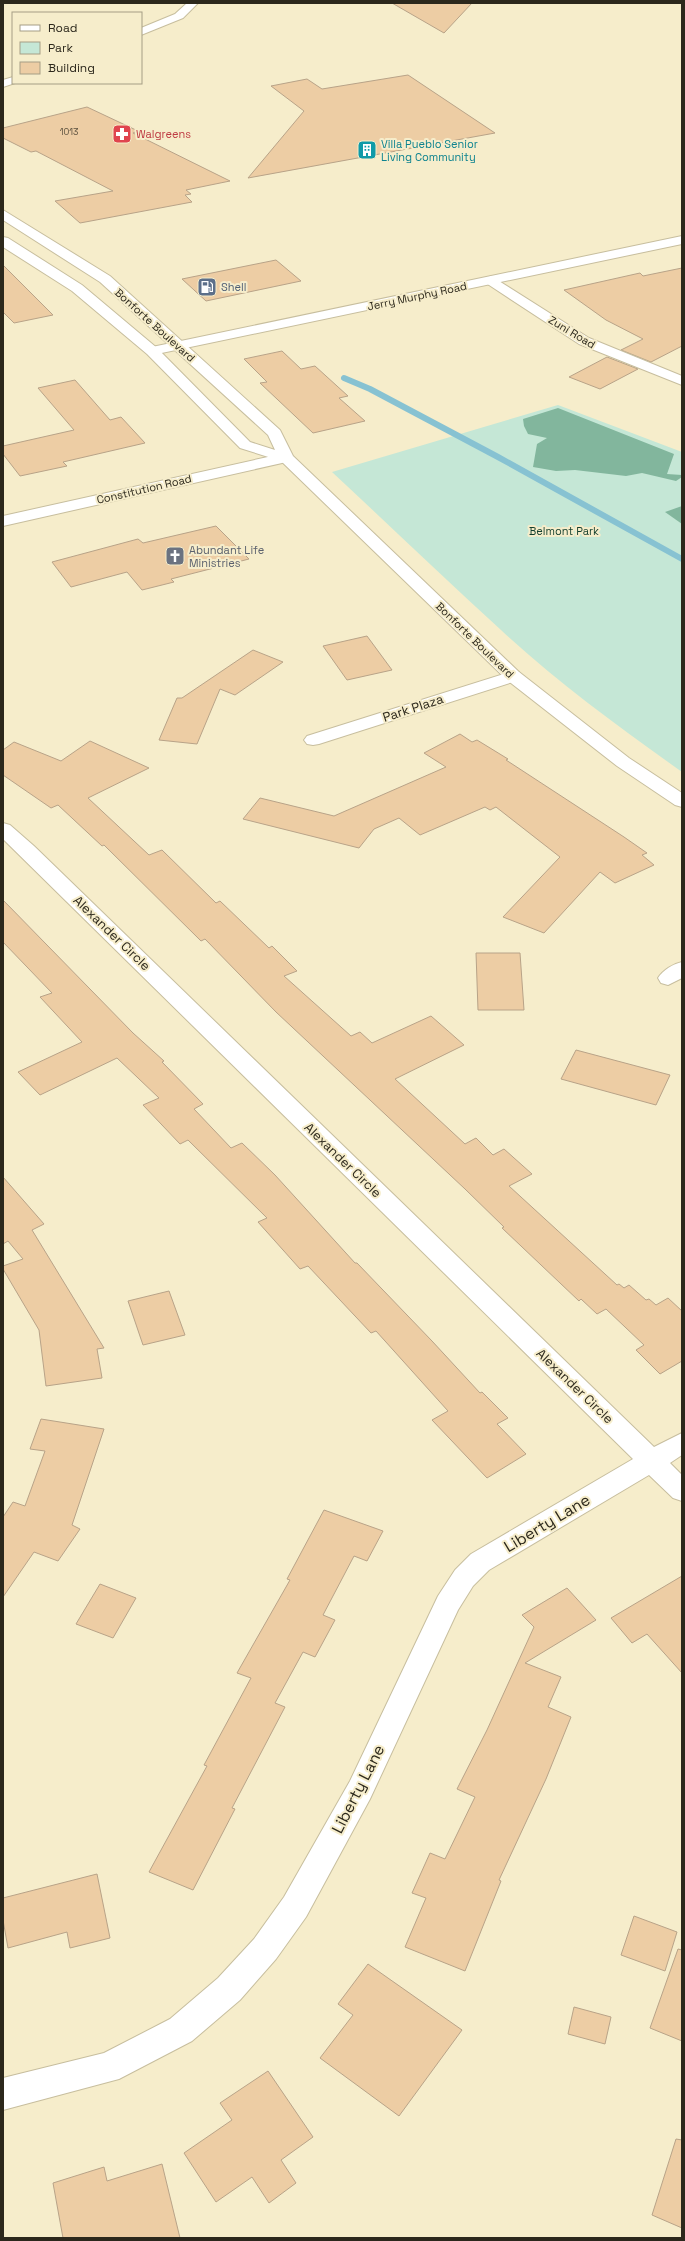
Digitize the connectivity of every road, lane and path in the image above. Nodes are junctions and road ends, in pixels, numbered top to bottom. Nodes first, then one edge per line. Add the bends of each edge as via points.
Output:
1 (193, 3) edge
2 (142, 32) edge
3 (3, 214) edge
4 (682, 240) edge
5 (3, 241) edge
6 (490, 280) junction
7 (178, 346) junction
8 (152, 351) junction
9 (682, 381) edge
10 (286, 458) junction
11 (3, 521) edge
12 (513, 676) junction
13 (313, 740) dead end
14 (682, 801) edge
15 (3, 830) edge
16 (682, 1443) edge
17 (651, 1461) junction
18 (682, 1491) edge
19 (3, 2094) edge

1 - 2 street via 179,16
3 - 7 street, Bonforte Boulevard via 105,279
4 - 6 street, Jerry Murphy Road
5 - 8 street, Bonforte Boulevard via 77,288
6 - 7 street, Jerry Murphy Road
6 - 9 street, Zuni Road via 584,342
7 - 8 street, Jerry Murphy Road
7 - 10 street, Bonforte Boulevard via 275,434
8 - 10 street, Bonforte Boulevard via 245,445
10 - 11 street, Constitution Road
10 - 12 street, Bonforte Boulevard
12 - 13 street, Park Plaza
12 - 14 street, Bonforte Boulevard via 623,762
15 - 17 street, Alexander Circle via 27,850
16 - 17 street, Liberty Lane
17 - 18 street, Alexander Circle
17 - 19 street, Liberty Lane via 480,1562 464,1578 448,1604 414,1673 360,1790 295,1907 265,1949 229,1988 181,2030 108,2068

